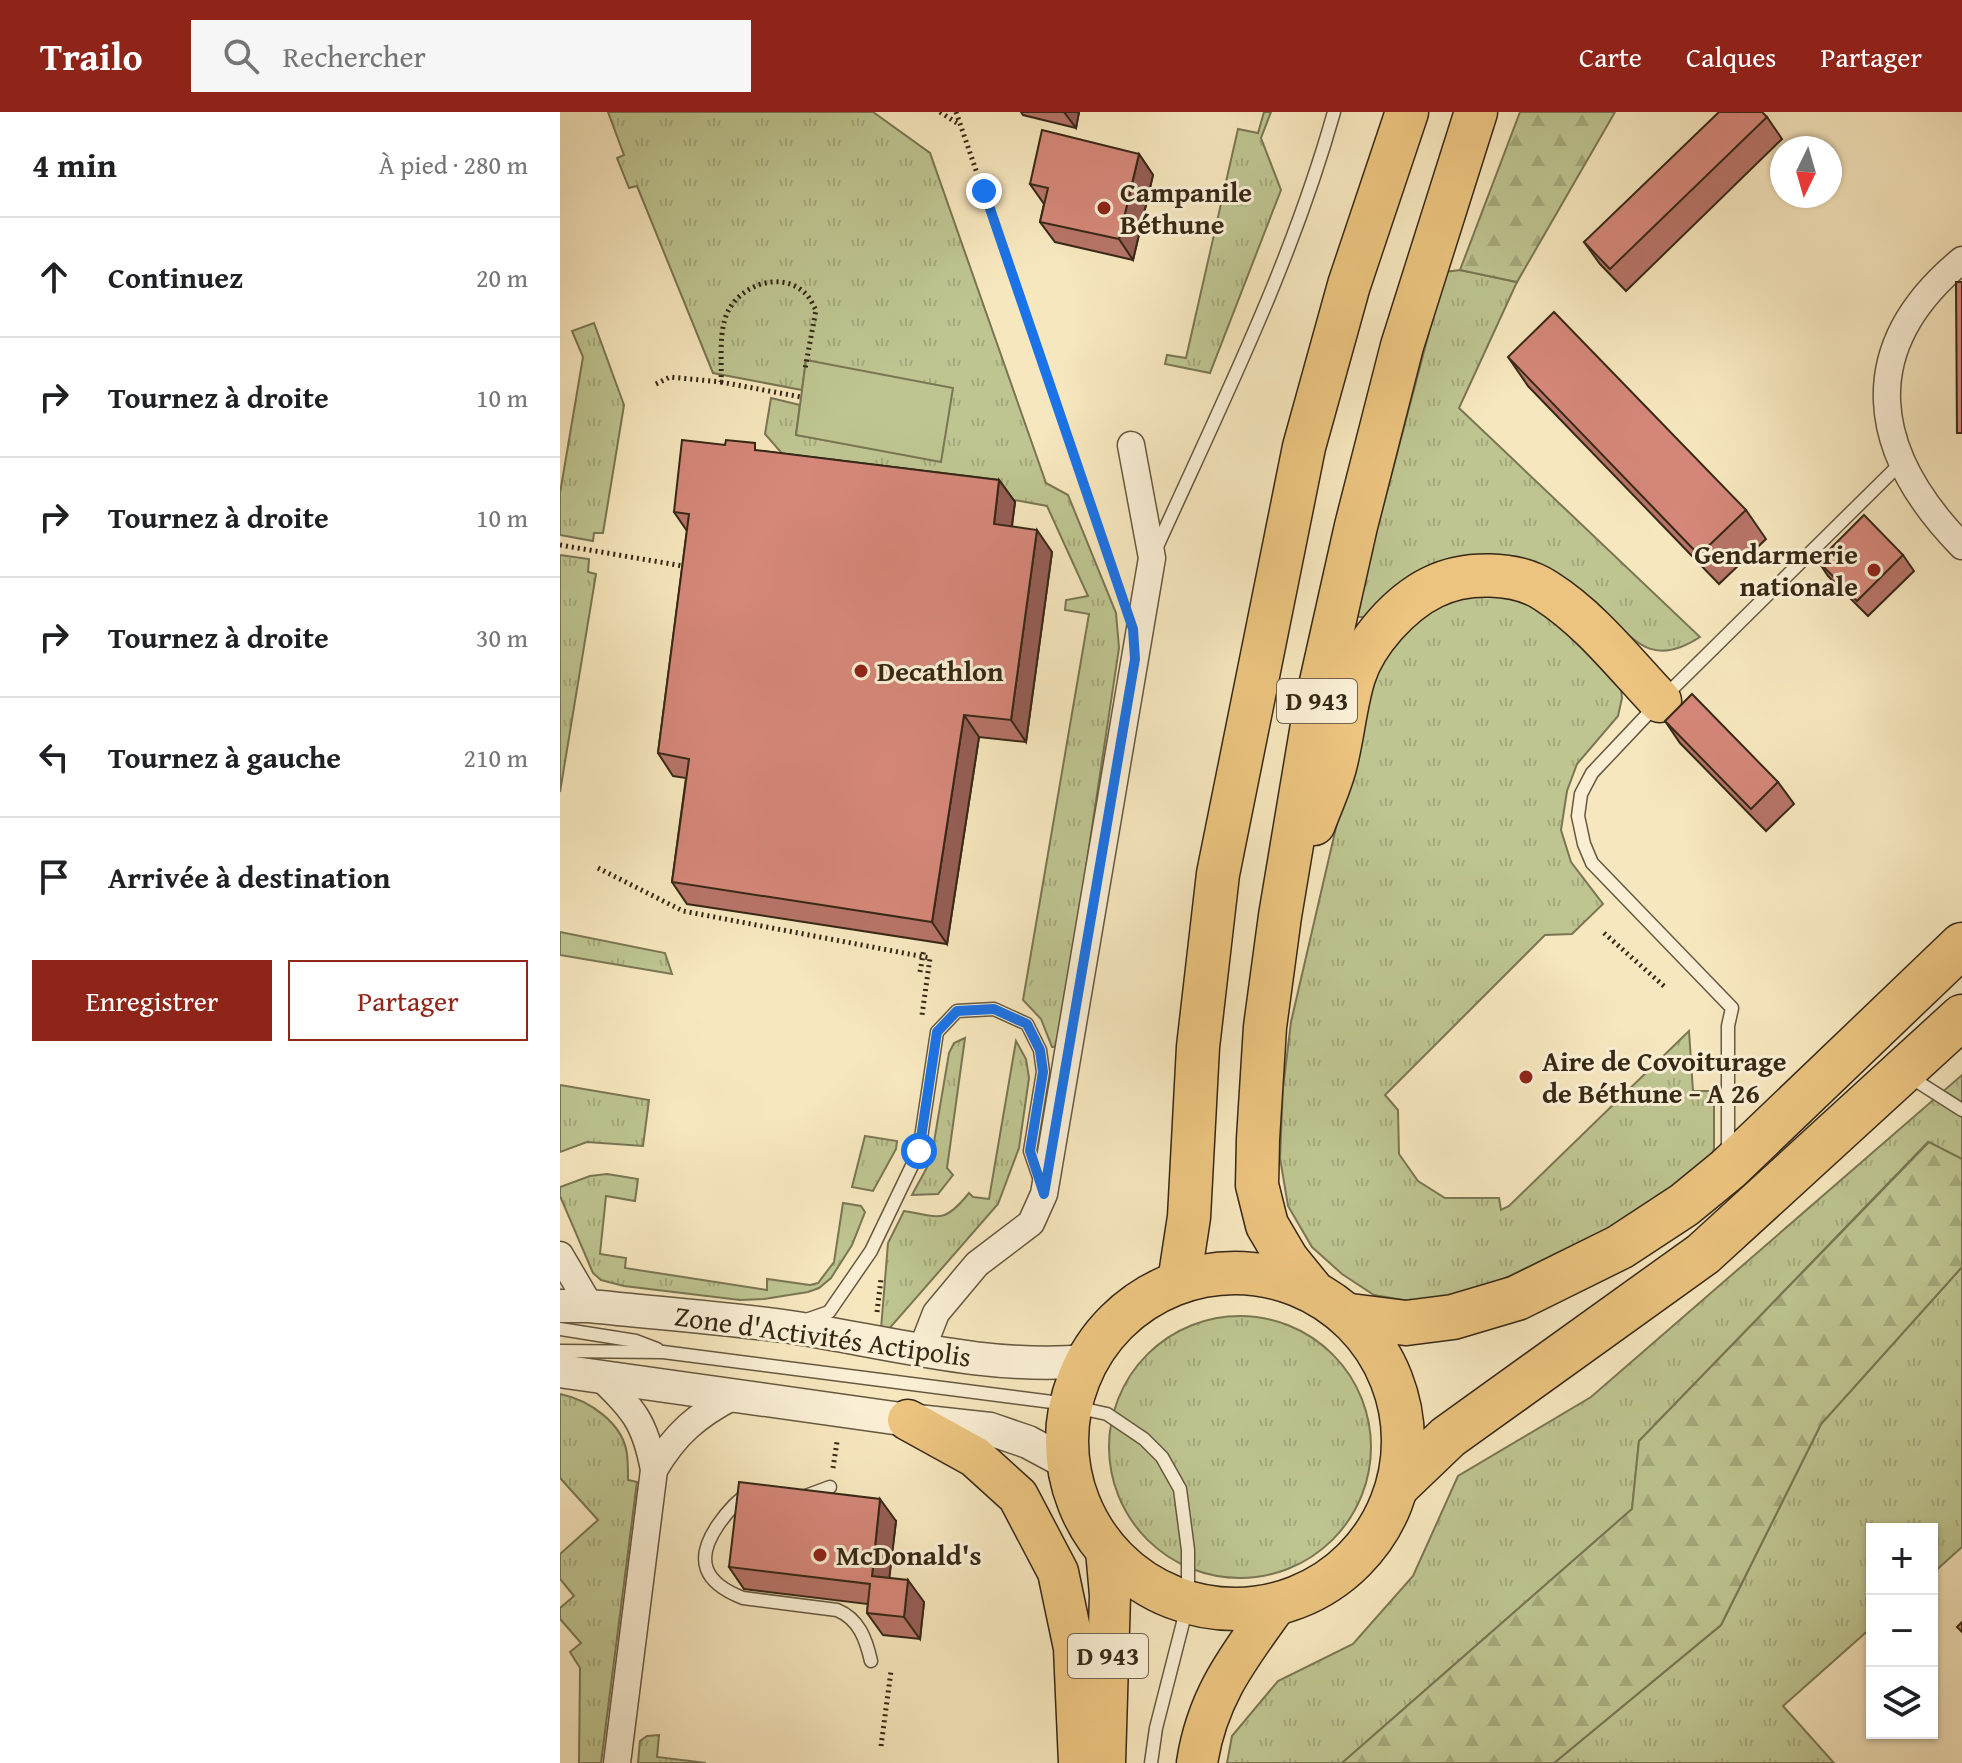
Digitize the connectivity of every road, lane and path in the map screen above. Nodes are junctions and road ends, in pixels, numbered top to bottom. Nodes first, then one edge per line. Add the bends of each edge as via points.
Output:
1 (940, 112) edge
2 (956, 112) edge
3 (1334, 112) edge
4 (1407, 112) edge
5 (1476, 112) edge
6 (961, 125) junction
7 (1962, 260) edge
8 (805, 369) dead end
9 (721, 382) junction
10 (656, 384) dead end
11 (801, 397) dead end
12 (1131, 445) dead end
13 (1902, 462) junction
14 (560, 545) edge
15 (1962, 546) edge
16 (1152, 558) junction
17 (692, 567) edge
18 (1123, 599) dead end
19 (1660, 701) junction
20 (598, 868) dead end
21 (1280, 916) junction
22 (1604, 933) dead end
23 (1962, 945) edge
24 (924, 949) dead end
25 (923, 957) junction
26 (920, 972) dead end
27 (1665, 987) dead end
28 (1962, 1017) edge
29 (921, 1021) dead end
30 (1902, 1072) junction
31 (1962, 1110) edge
32 (1728, 1169) junction
33 (1044, 1194) junction
34 (871, 1251) junction
35 (560, 1255) edge
36 (1179, 1282) junction
37 (1313, 1291) junction
38 (575, 1306) edge
39 (1350, 1316) junction
40 (788, 1327) junction
41 (560, 1329) edge
42 (873, 1341) junction
43 (922, 1349) junction
44 (560, 1351) edge
45 (663, 1352) junction
46 (1086, 1361) junction
47 (560, 1371) edge
48 (598, 1375) junction
49 (734, 1396) junction
50 (1070, 1405) junction
51 (908, 1420) junction
52 (1067, 1463) junction
53 (654, 1470) junction
54 (1400, 1483) junction
55 (830, 1487) dead end
56 (762, 1495) edge
57 (786, 1497) edge
58 (1106, 1550) junction
59 (1188, 1603) junction
60 (1276, 1605) junction
61 (871, 1661) dead end
62 (617, 1763) edge
63 (1079, 1763) edge
64 (1105, 1763) edge
65 (1151, 1763) edge
66 (1197, 1763) edge

1 - 6 path
2 - 6 path
3 - 16 lane via 1282,271
4 - 36 highway, D 943 via 1349,285 1304,447 1218,874
5 - 21 highway, D 943 via 1402,346 1356,526 1314,713
6 - 18 path
7 - 13 street via 1918,305 1891,355 1888,405
8 - 9 path via 816,310 806,294 785,282 763,282 733,300 724,321
9 - 10 path via 670,377
9 - 11 path
12 - 16 street
13 - 15 street via 1926,506
13 - 19 lane
14 - 17 path
16 - 33 street
19 - 21 highway via 1578,615 1543,589 1491,575 1435,586 1397,614 1354,675 1335,768
19 - 32 lane via 1592,773 1578,816 1592,863 1732,1008
20 - 25 path via 683,911
21 - 37 highway, D 943 via 1265,1027 1257,1185 1267,1225
22 - 27 path
23 - 32 highway
24 - 25 path
25 - 26 path
25 - 29 path via 930,958
28 - 30 highway
30 - 31 lane
30 - 54 highway via 1703,1254 1448,1437
32 - 39 highway via 1620,1247 1517,1298 1453,1317 1406,1323
33 - 34 lane via 1030,1151 1043,1072 1040,1050 1027,1024 994,1009 957,1011 937,1032 919,1151
33 - 43 street via 1031,1223 977,1264 936,1313
34 - 40 lane via 829,1312
34 - 42 path via 883,1257
35 - 38 street
36 - 37 highway via 1224,1273 1269,1275
36 - 46 highway via 1142,1300 1110,1327
37 - 39 highway
38 - 40 street, Zone d'Activités Actipolis
39 - 54 highway via 1379,1352 1398,1393 1405,1438
40 - 42 street, Zone d'Activités Actipolis
41 - 45 lane via 636,1341
42 - 43 street, Zone d'Activités Actipolis
43 - 46 street, Zone d'Activités Actipolis via 1046,1365
44 - 45 lane
45 - 50 lane
46 - 50 highway
47 - 48 street
48 - 49 street
48 - 53 street via 641,1423
49 - 51 street
49 - 53 street via 683,1429
50 - 52 highway
50 - 59 lane via 1107,1414 1162,1457 1180,1489 1185,1511
51 - 52 street via 990,1429
51 - 63 main road via 975,1457 1018,1496 1058,1572 1074,1648
52 - 58 highway via 1083,1514
53 - 62 street
54 - 60 highway via 1382,1525 1354,1561 1318,1589
55 - 57 lane via 798,1499
56 - 61 lane via 750,1493 729,1510 708,1540 703,1553 714,1580 743,1598 848,1615 867,1643
58 - 59 highway via 1131,1574
58 - 64 main road, D 943 via 1110,1595
59 - 60 highway via 1234,1610
59 - 65 lane
60 - 66 main road via 1211,1703

